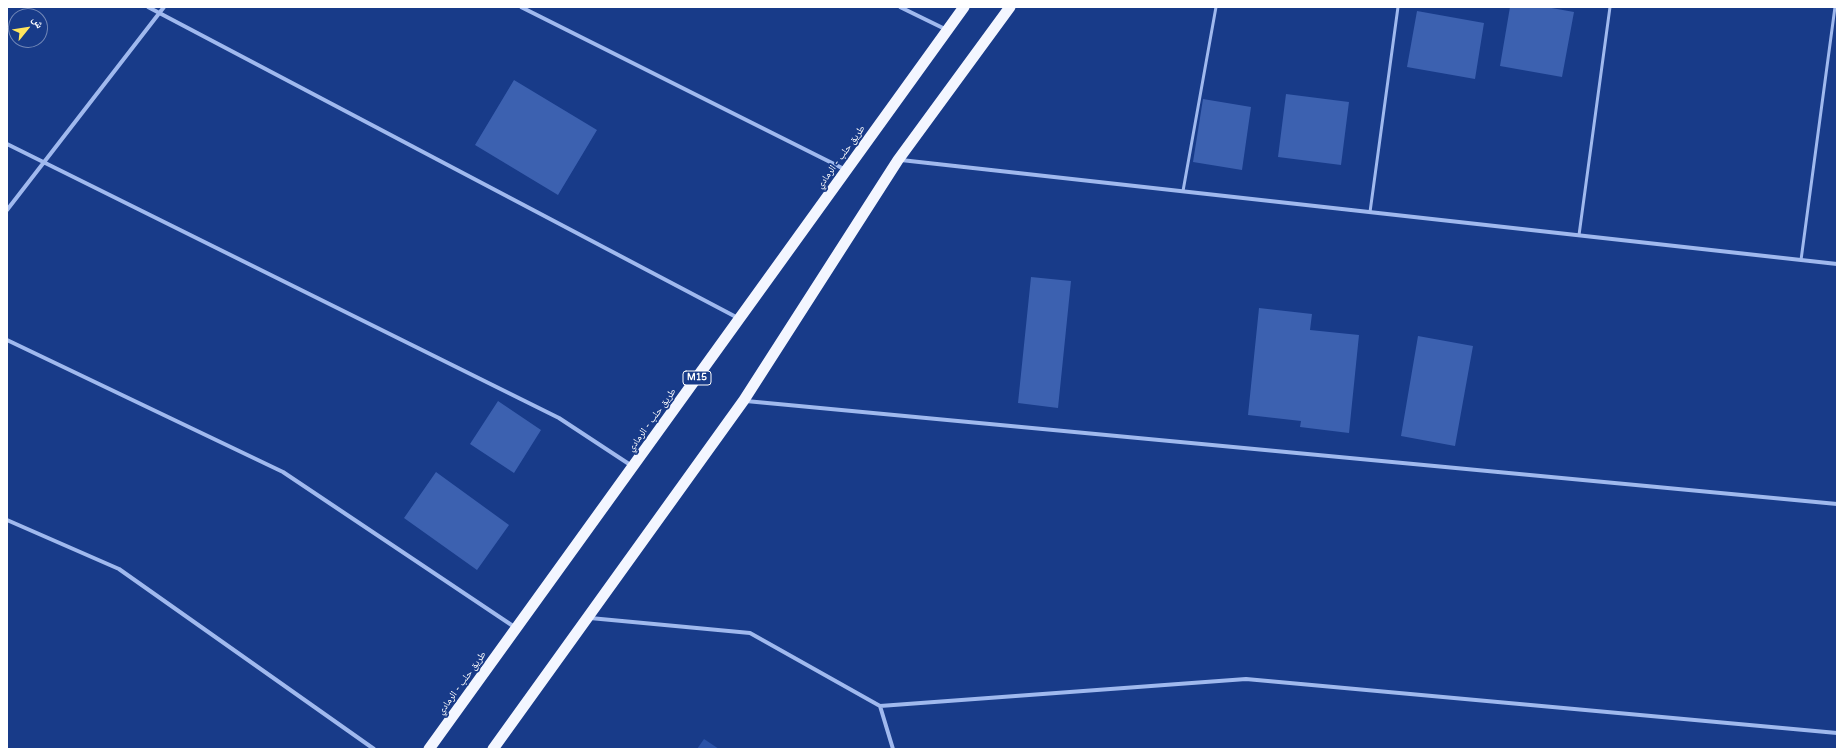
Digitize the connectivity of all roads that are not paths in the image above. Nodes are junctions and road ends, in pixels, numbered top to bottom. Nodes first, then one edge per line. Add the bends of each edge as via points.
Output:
1 (148, 7) edge
2 (164, 7) edge
3 (521, 7) edge
4 (900, 7) edge
5 (964, 7) edge
6 (1010, 7) edge
7 (1216, 7) edge
8 (1398, 7) edge
9 (1610, 7) edge
10 (1835, 7) edge
11 (160, 13) junction
12 (947, 30) junction
13 (7, 144) edge
14 (898, 160) junction
15 (44, 162) junction
16 (846, 170) junction
17 (1183, 191) junction
18 (7, 210) edge
19 (1370, 212) junction
20 (1579, 235) junction
21 (1801, 260) junction
22 (1837, 264) edge
23 (739, 319) junction
24 (7, 340) edge
25 (744, 400) junction
26 (633, 466) junction
27 (1837, 504) edge
28 (7, 520) edge
29 (587, 618) junction
30 (516, 628) junction
31 (880, 706) junction
32 (1837, 733) edge
33 (374, 749) edge
34 (430, 749) edge
35 (493, 749) edge
36 (894, 749) edge

1 - 11 street
2 - 11 street
3 - 16 street
4 - 12 street
5 - 12 highway, طريق حلب - الرمادي / M15
6 - 14 highway
7 - 17 lane
8 - 19 lane
9 - 20 lane
10 - 21 lane
11 - 15 street
11 - 23 street
12 - 16 highway, طريق حلب - الرمادي / M15
13 - 15 street
14 - 17 street
14 - 25 highway
15 - 18 street
15 - 26 street via 559,418
16 - 23 highway, طريق حلب - الرمادي / M15
17 - 19 street
19 - 20 street
20 - 21 street
21 - 22 street
23 - 26 highway, طريق حلب - الرمادي / M15
24 - 30 street via 283,472
25 - 27 street
25 - 29 highway
26 - 30 highway, طريق حلب - الرمادي / M15
28 - 33 street via 119,569
29 - 31 street via 750,633
29 - 35 highway
30 - 34 highway, طريق حلب - الرمادي / M15
31 - 32 street via 1246,679
31 - 36 street

